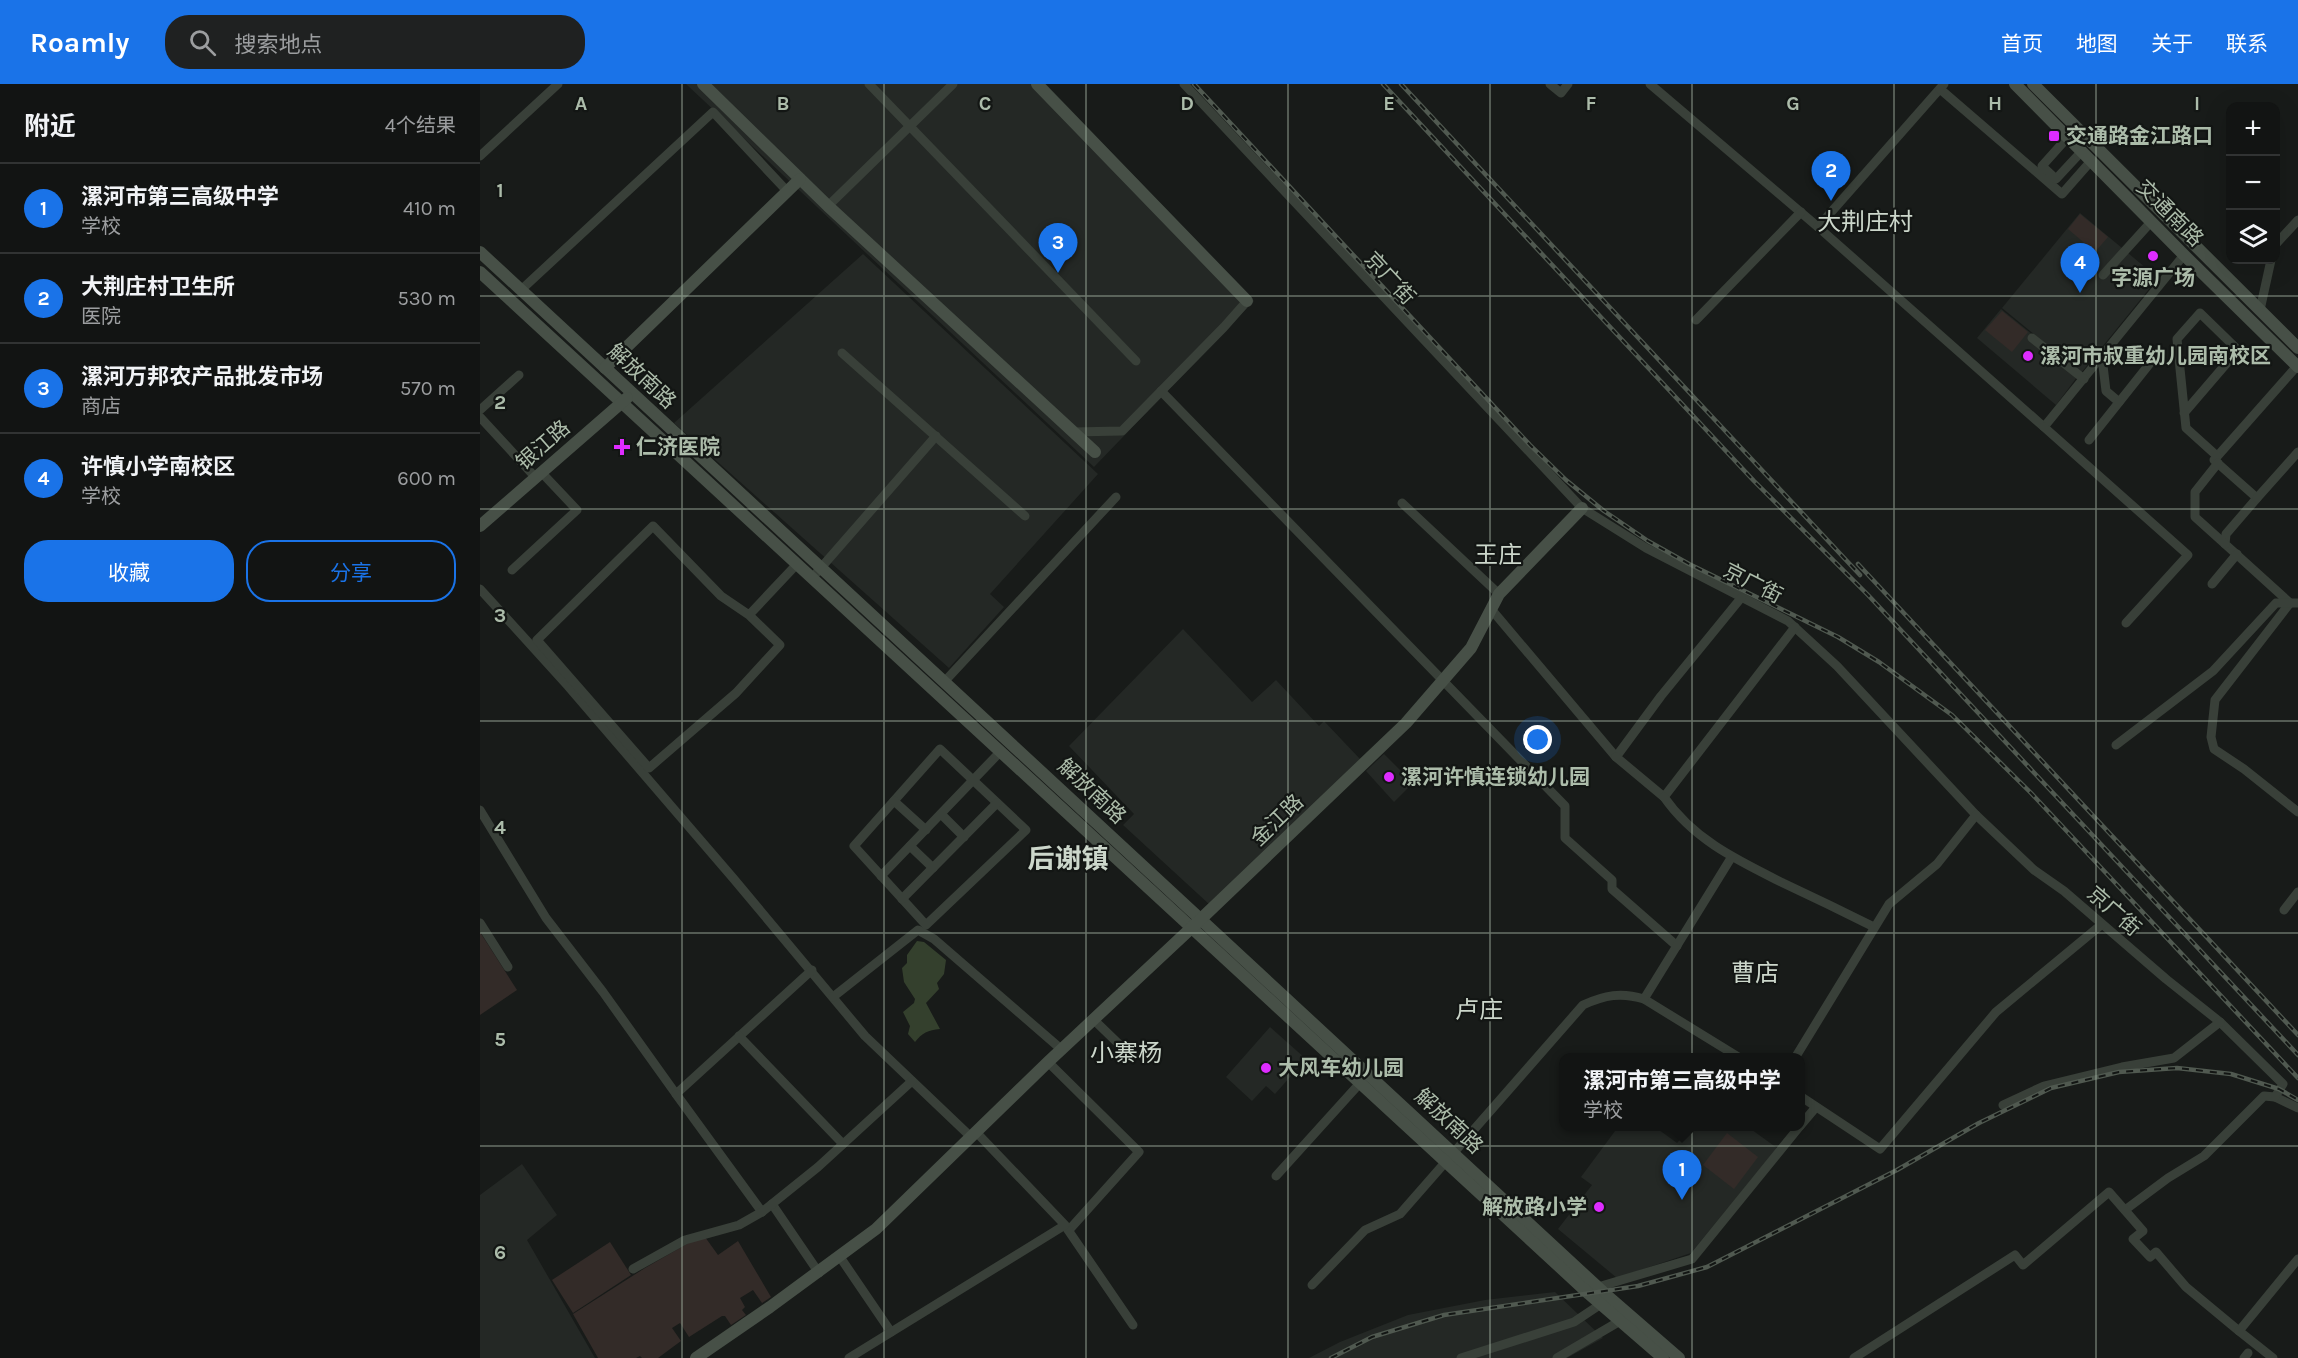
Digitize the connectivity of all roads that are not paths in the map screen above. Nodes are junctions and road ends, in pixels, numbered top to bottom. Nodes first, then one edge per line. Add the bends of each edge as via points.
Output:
1 (558, 84) edge
2 (703, 84) edge
3 (869, 84) edge
4 (953, 84) edge
5 (1037, 84) edge
6 (1184, 84) edge
7 (1550, 84) edge
8 (1568, 84) edge
9 (1650, 84) edge
10 (2016, 84) edge
11 (2033, 84) edge
12 (1942, 86) edge
13 (910, 127) junction
14 (2068, 137) junction
15 (480, 156) edge
16 (2086, 156) junction
17 (800, 179) junction
18 (787, 191) junction
19 (2150, 201) junction
20 (828, 206) junction
21 (2140, 211) junction
22 (1801, 213) junction
23 (2298, 220) edge
24 (2151, 222) junction
25 (1818, 227) junction
26 (2280, 240) edge
27 (480, 252) edge
28 (2184, 255) junction
29 (2270, 264) edge
30 (480, 272) edge
31 (2103, 275) dead end
32 (521, 290) junction
33 (1247, 301) joint
34 (2260, 310) junction
35 (1696, 320) dead end
36 (2032, 338) dead end
37 (2298, 348) edge
38 (843, 353) dead end
39 (2102, 357) junction
40 (1136, 361) dead end
41 (2151, 362) dead end
42 (2298, 367) edge
43 (605, 368) junction
44 (519, 375) dead end
45 (2084, 379) junction
46 (1161, 391) junction
47 (632, 394) junction
48 (2119, 402) junction
49 (621, 403) junction
50 (480, 410) edge
51 (2184, 412) junction
52 (480, 417) edge
53 (2044, 427) junction
54 (1073, 432) junction
55 (936, 436) junction
56 (2089, 440) dead end
57 (1095, 452) dead end
58 (2298, 452) edge
59 (2218, 460) junction
60 (539, 475) junction
61 (1116, 498) dead end
62 (2257, 498) junction
63 (1402, 503) dead end
64 (1582, 508) junction
65 (1024, 516) dead end
66 (480, 526) edge
67 (2225, 544) junction
68 (2236, 554) junction
69 (797, 564) junction
70 (512, 570) dead end
71 (816, 573) junction
72 (2212, 584) dead end
73 (480, 589) edge
74 (1499, 594) junction
75 (1741, 598) junction
76 (2294, 603) edge
77 (1491, 609) junction
78 (749, 615) junction
79 (2126, 623) dead end
80 (1795, 627) junction
81 (945, 681) junction
82 (1441, 681) junction
83 (2116, 745) dead end
84 (1001, 751) junction
85 (1616, 757) junction
86 (973, 780) junction
87 (1664, 797) junction
88 (894, 801) junction
89 (997, 803) junction
90 (480, 810) edge
91 (2298, 812) edge
92 (940, 814) junction
93 (1976, 815) junction
94 (926, 830) junction
95 (964, 837) junction
96 (910, 846) junction
97 (1731, 858) junction
98 (933, 868) junction
99 (881, 876) junction
100 (2298, 892) edge
101 (902, 899) junction
102 (2284, 910) dead end
103 (1197, 922) junction
104 (480, 923) edge
105 (2101, 925) junction
106 (1874, 927) junction
107 (1677, 946) junction
108 (508, 967) dead end
109 (812, 970) junction
110 (833, 997) junction
111 (1644, 999) junction
112 (1093, 1019) junction
113 (2220, 1022) junction
114 (739, 1036) junction
115 (1061, 1049) junction
116 (1125, 1050) dead end
117 (1732, 1053) edge
118 (1798, 1053) edge
119 (1048, 1062) junction
120 (912, 1081) junction
121 (1361, 1082) junction
122 (676, 1094) junction
123 (2275, 1097) junction
124 (1805, 1099) edge
125 (2003, 1105) dead end
126 (1816, 1107) junction
127 (2298, 1108) edge
128 (1805, 1120) edge
129 (1796, 1131) edge
130 (973, 1134) junction
131 (843, 1144) junction
132 (1451, 1157) junction
133 (1276, 1176) dead end
134 (772, 1204) junction
135 (2125, 1210) junction
136 (762, 1212) junction
137 (1067, 1228) junction
138 (840, 1257) junction
139 (2298, 1259) edge
140 (633, 1269) dead end
141 (819, 1273) junction
142 (1312, 1285) dead end
143 (1598, 1287) junction
144 (1601, 1304) junction
145 (1620, 1321) junction
146 (1133, 1325) dead end
147 (2239, 1331) junction
148 (891, 1332) junction
149 (1667, 1356) edge
150 (696, 1358) edge
151 (849, 1358) edge
152 (1461, 1358) edge
153 (1557, 1358) edge
154 (1854, 1358) edge
155 (2272, 1358) edge

1 - 15 street
2 - 17 main road
3 - 13 street
4 - 13 street
5 - 33 main road
6 - 64 street, 京广街
7 - 8 street via 1561,93
9 - 22 street
10 - 14 main road, 交通南路
11 - 19 main road, 交通南路
12 - 16 street via 2062,194
12 - 25 street
13 - 20 street
13 - 40 street
14 - 16 main road, 交通南路
14 - 16 street via 2042,166 2056,179
16 - 21 main road, 交通南路
17 - 18 main road
17 - 20 main road
18 - 32 street via 713,112
18 - 43 main road
19 - 21 main road
19 - 34 main road, 交通南路
20 - 54 main road
21 - 24 main road, 交通南路
22 - 25 street
22 - 35 street
23 - 26 street
24 - 28 main road, 交通南路
24 - 31 street
25 - 53 street
27 - 32 main road, 解放南路
28 - 39 street
28 - 42 main road, 交通南路
29 - 34 street
30 - 49 main road, 解放南路
32 - 43 main road, 解放南路
33 - 46 street
34 - 37 main road, 交通南路
36 - 45 street
38 - 55 street
39 - 45 street
39 - 48 street via 2106,391
41 - 48 street
42 - 59 street
43 - 47 main road, 解放南路
44 - 50 street
45 - 53 street
46 - 54 street via 1122,431
46 - 82 street
47 - 49 main road, 银江路
47 - 71 main road, 解放南路
48 - 56 street
49 - 60 main road, 银江路
49 - 69 main road, 解放南路
51 - 51 street via 2177,339 2200,312 2238,350
51 - 59 street via 2186,428
52 - 60 street
53 - 79 street via 2188,555
54 - 57 main road
55 - 65 street
55 - 71 street
58 - 62 street
59 - 62 street
59 - 67 street via 2195,492 2194,517
60 - 66 main road, 银江路
60 - 70 street via 577,510
61 - 81 street
62 - 67 street via 2226,534
63 - 74 street
64 - 74 main road, 金江路
64 - 75 street, 京广街 via 1646,548
67 - 68 street
68 - 72 street
68 - 76 street
69 - 71 main road, 解放南路
69 - 78 street
71 - 81 main road, 解放南路
71 - 84 main road, 解放南路
73 - 109 street
74 - 77 main road, 金江路
75 - 80 street, 京广街
75 - 85 street
76 - 83 street via 2276,603 2213,671
76 - 91 street via 2215,700 2211,737 2214,749
77 - 82 main road, 金江路 via 1471,648
77 - 85 street
78 - 78 street via 721,596 653,526 537,640 648,768 736,693 780,645
80 - 87 street
80 - 93 street, 京广街 via 1837,666
81 - 103 main road, 解放南路
82 - 103 main road, 金江路 via 1406,723
82 - 107 street via 1565,806 1564,838 1612,880 1612,889
84 - 86 street
84 - 103 main road, 解放南路
85 - 87 street
86 - 88 street via 940,749
86 - 89 street
86 - 92 street
87 - 97 street via 1686,825
88 - 94 street
88 - 99 street via 854,846
89 - 95 street
89 - 101 street via 1026,830 926,925
90 - 122 street via 546,918
92 - 94 street
92 - 95 street
93 - 105 street, 京广街
93 - 106 street via 1937,864 1889,904
94 - 96 street
95 - 98 street
96 - 98 street
96 - 99 street
97 - 106 street
97 - 107 street
98 - 101 street
99 - 101 street
100 - 102 street
103 - 112 main road, 金江路
103 - 121 main road, 解放南路
103 - 132 main road, 解放南路
104 - 108 street
105 - 113 street, 京广街
105 - 126 street via 1996,1012 1880,1149
106 - 118 street
107 - 111 street
109 - 110 street
109 - 114 street
110 - 115 street via 918,930 934,939
110 - 120 street via 865,1036
111 - 117 street
111 - 132 street via 1612,994 1583,1005
112 - 115 main road, 金江路
112 - 116 street
113 - 123 street, 京广街 via 2283,1084
113 - 125 street via 2174,1058 2044,1086
114 - 122 street
114 - 131 street
115 - 119 main road, 金江路
119 - 130 main road, 金江路
119 - 137 street via 1139,1152
120 - 130 street
120 - 131 street
121 - 132 main road, 解放南路
121 - 133 street
122 - 136 street
123 - 127 street
123 - 135 street via 2264,1096 2204,1156
124 - 126 street
126 - 128 street
129 - 143 street via 1692,1259
130 - 137 street
130 - 138 main road, 金江路 via 876,1229
131 - 134 street
132 - 142 street via 1400,1214 1365,1230
132 - 143 main road, 解放南路
132 - 144 main road, 解放南路
134 - 136 street
134 - 141 street
135 - 147 street via 2143,1231 2133,1239 2150,1257 2156,1252 2186,1287
135 - 154 street via 2109,1192 2023,1264 2015,1255
136 - 140 street via 739,1225 685,1240
137 - 146 street
137 - 148 street
138 - 141 main road, 金江路
138 - 148 street
139 - 147 street
141 - 150 main road, 金江路
143 - 149 main road, 解放南路
144 - 145 main road, 解放南路
144 - 152 street via 1574,1322
145 - 149 main road, 解放南路
145 - 153 street
147 - 155 street
148 - 151 street

